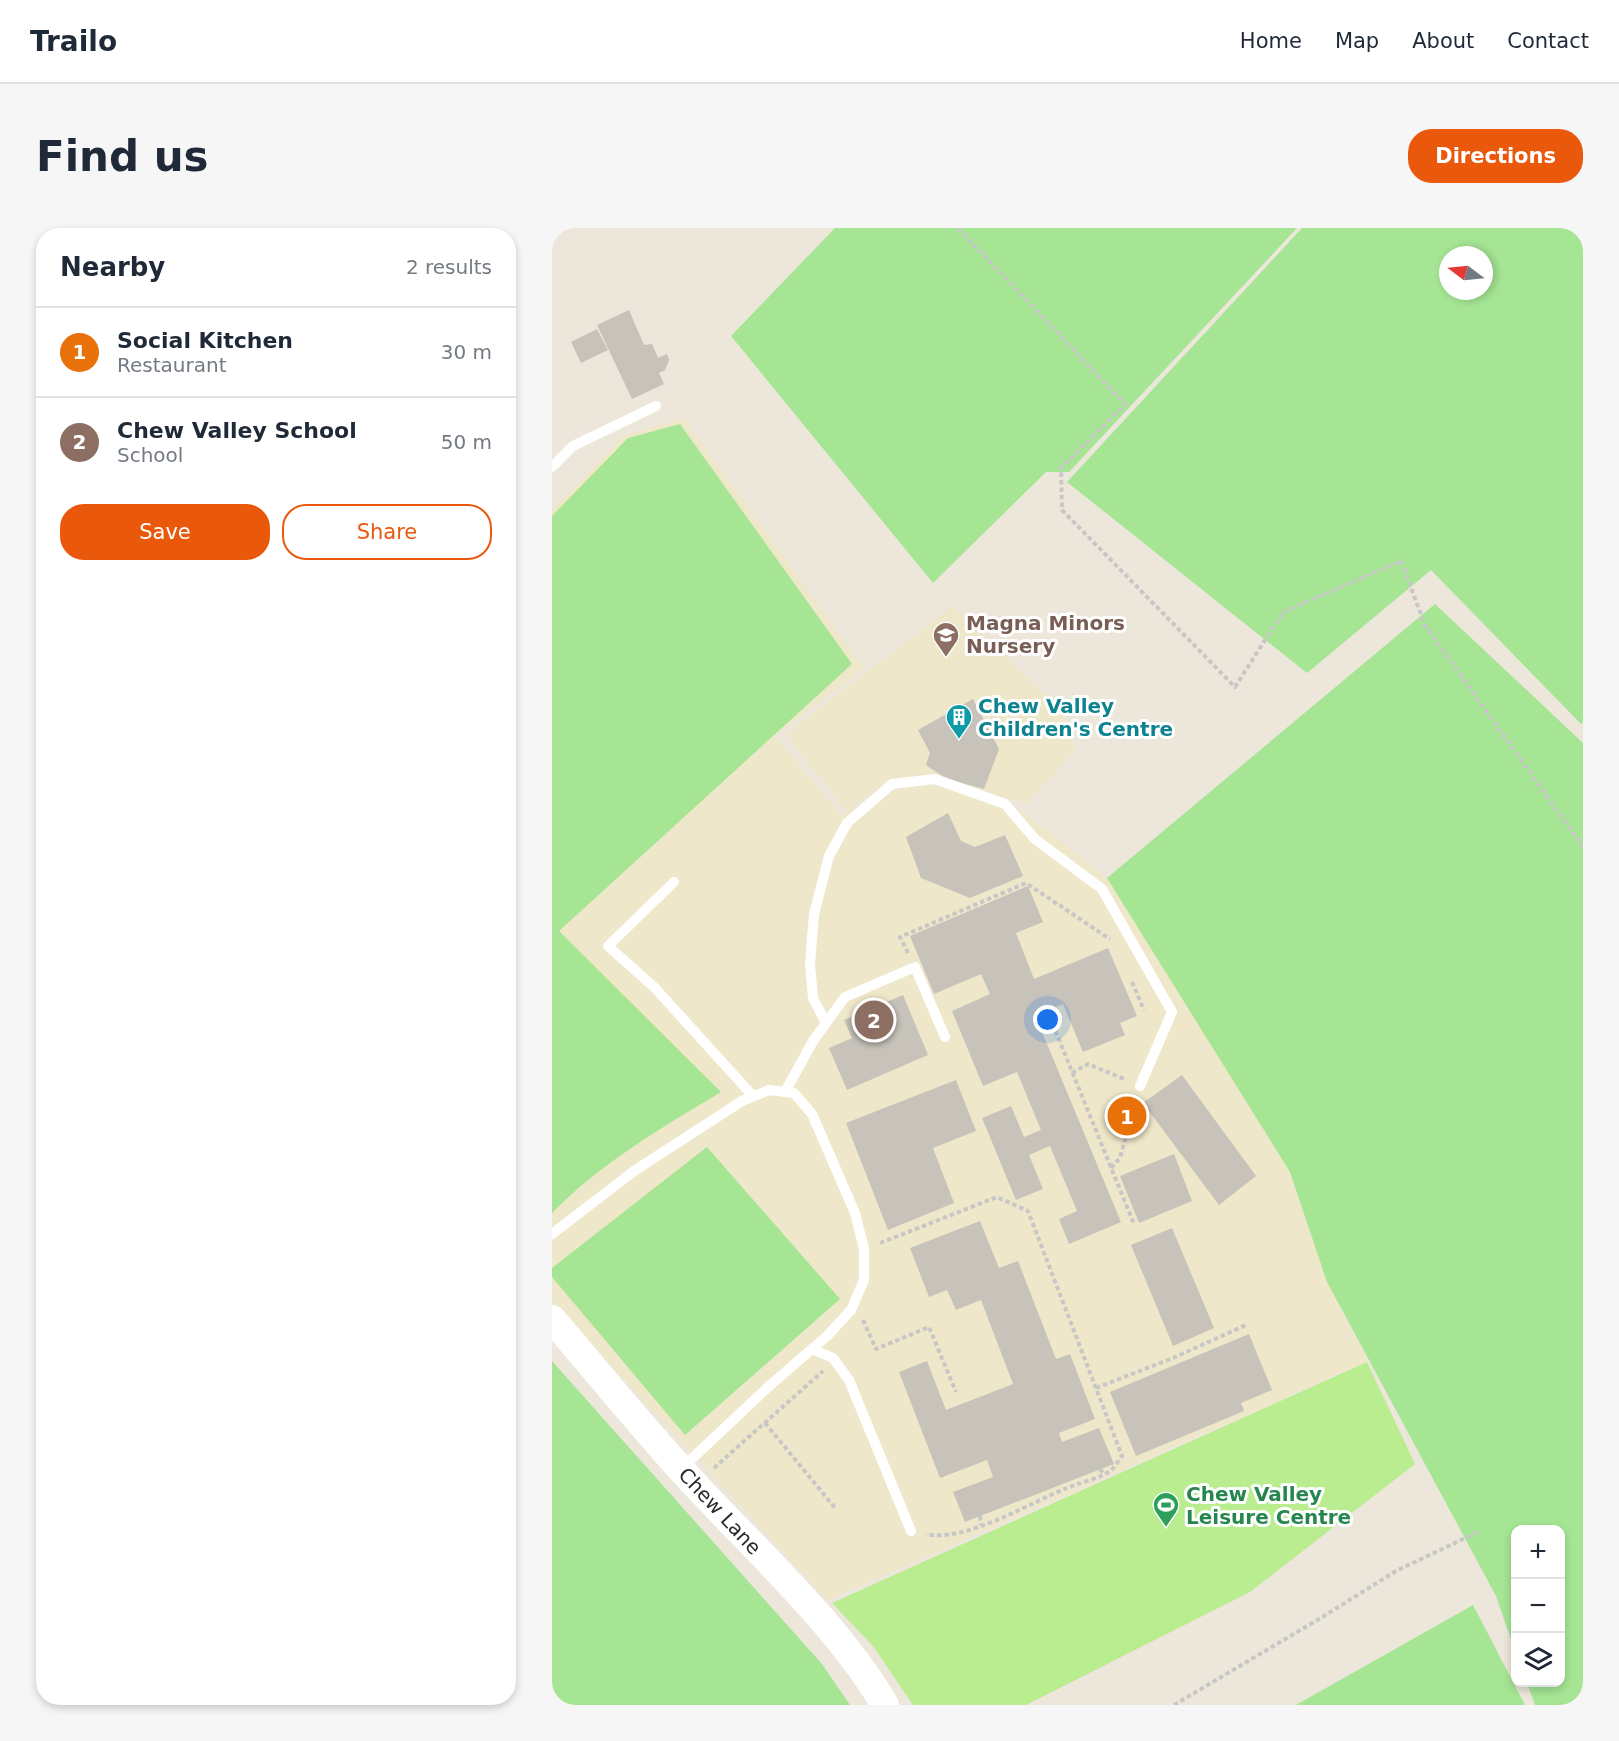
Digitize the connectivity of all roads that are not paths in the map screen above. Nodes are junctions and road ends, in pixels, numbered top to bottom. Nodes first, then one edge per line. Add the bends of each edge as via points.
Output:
1 (656, 406) dead end
2 (552, 467) edge
3 (674, 882) dead end
4 (826, 1023) junction
5 (945, 1037) dead end
6 (1140, 1086) road end
7 (785, 1092) junction
8 (753, 1096) junction
9 (552, 1234) edge
10 (552, 1318) edge
11 (812, 1348) junction
12 (688, 1477) junction
13 (910, 1531) road end
14 (885, 1705) edge

1 - 2 lane via 573,446
3 - 8 lane via 608,946 655,988
4 - 5 lane via 845,997 915,967
4 - 6 lane via 813,998 810,964 814,914 829,856 846,823 892,784 935,779 1005,804 1035,839 1102,890 1172,1012
4 - 7 lane
7 - 8 lane via 769,1090
7 - 11 lane via 794,1093 812,1114 855,1213 864,1249 864,1280 851,1310
8 - 9 lane via 634,1171
10 - 12 main road, Chew Lane
11 - 12 lane
11 - 13 lane via 833,1358 849,1380
12 - 14 main road, Chew Lane via 814,1611 870,1680

